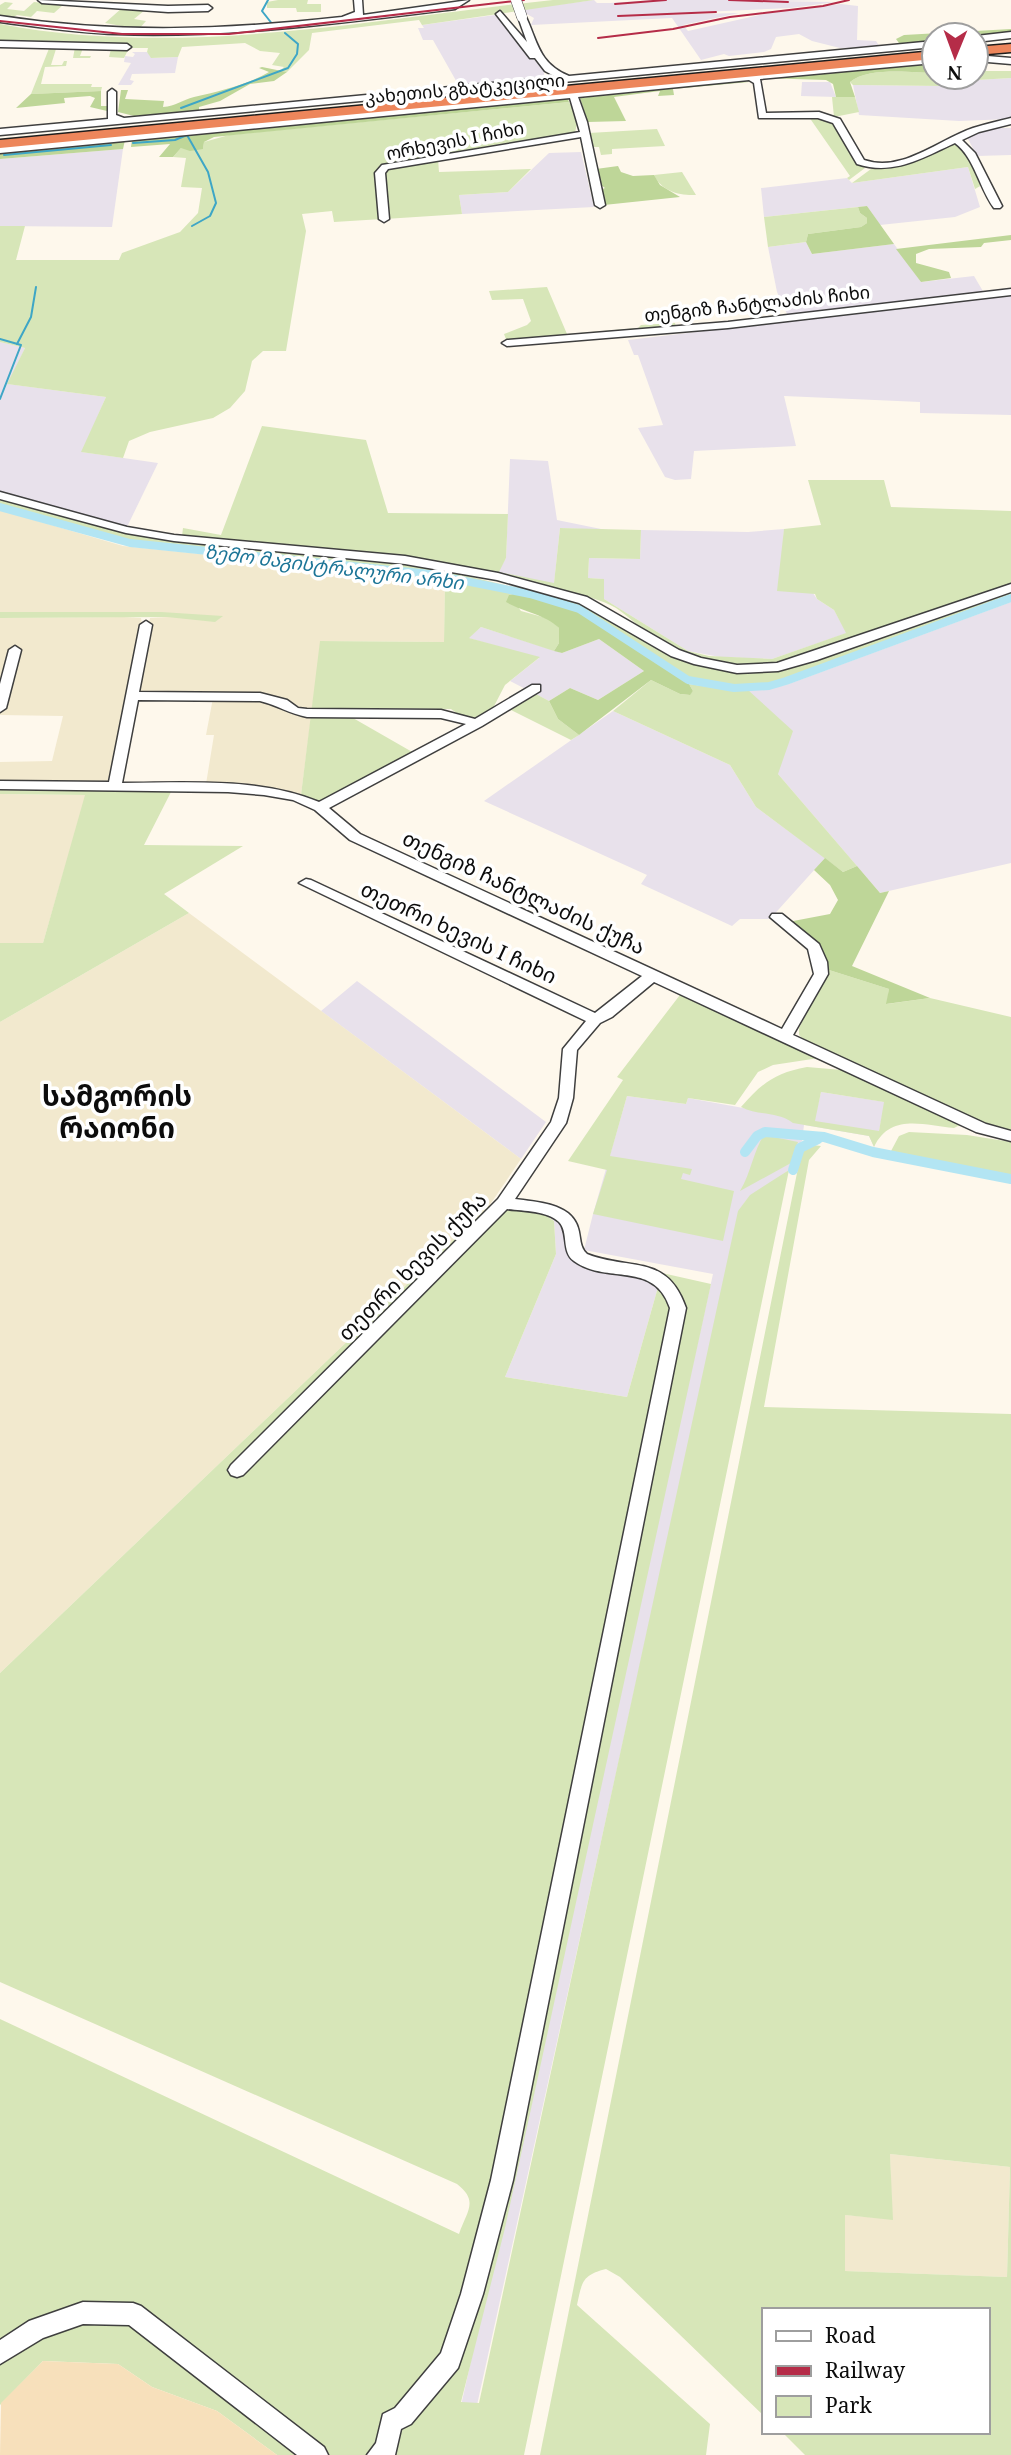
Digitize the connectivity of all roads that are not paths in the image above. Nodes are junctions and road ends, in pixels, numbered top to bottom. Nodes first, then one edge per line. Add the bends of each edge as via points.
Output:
1 (43, 0) edge
2 (216, 0) edge
3 (358, 0) edge
4 (464, 0) edge
5 (516, 0) edge
6 (86, 2) edge
7 (208, 8) junction
8 (359, 14) junction
9 (500, 14) dead end
10 (277, 15) dead end
11 (0, 19) edge
12 (219, 33) junction
13 (990, 42) edge
14 (1011, 43) edge
15 (4, 47) edge
16 (127, 47) dead end
17 (920, 47) edge
18 (920, 48) edge
19 (990, 48) edge
20 (864, 50) junction
21 (990, 51) edge
22 (539, 57) junction
23 (920, 58) edge
24 (815, 59) junction
25 (920, 59) edge
26 (990, 59) edge
27 (1011, 61) edge
28 (672, 68) junction
29 (547, 77) junction
30 (750, 77) junction
31 (692, 78) junction
32 (609, 79) junction
33 (112, 92) dead end
34 (573, 95) junction
35 (275, 111) junction
36 (204, 112) junction
37 (122, 120) junction
38 (1011, 121) edge
39 (0, 134) edge
40 (584, 134) junction
41 (91, 136) junction
42 (957, 140) junction
43 (0, 144) edge
44 (50, 145) junction
45 (0, 150) edge
46 (600, 205) dead end
47 (998, 206) dead end
48 (384, 219) dead end
49 (1011, 292) edge
50 (507, 343) dead end
51 (0, 495) edge
52 (1011, 588) edge
53 (146, 625) dead end
54 (15, 650) dead end
55 (536, 688) dead end
56 (132, 696) junction
57 (0, 708) edge
58 (477, 723) junction
59 (0, 785) edge
60 (114, 786) junction
61 (320, 807) junction
62 (306, 883) dead end
63 (777, 917) dead end
64 (653, 975) junction
65 (595, 1019) junction
66 (785, 1036) junction
67 (1011, 1136) edge
68 (504, 1203) junction
69 (237, 1471) dead end
70 (0, 2353) edge
71 (316, 2455) edge
72 (379, 2455) edge

1 - 6 street
2 - 7 street
3 - 8 street
4 - 8 street
4 - 12 street via 455,6
5 - 22 street, bridge
6 - 7 street
7 - 12 street via 204,16 218,25
8 - 10 street via 309,22
9 - 22 street via 530,55
11 - 12 street via 100,31
13 - 14 highway
14 - 19 highway
14 - 21 street
15 - 16 street
17 - 20 street, კახეთის გზატკეცილი
18 - 24 highway, კახეთის გზატკეცილი
20 - 24 highway
20 - 28 street, კახეთის გზატკეცილი
22 - 29 street
23 - 31 highway, კახეთის გზატკეცილი
24 - 32 highway, კახეთის გზატკეცილი
25 - 30 street, კახეთის გზატკეცილი
26 - 27 street
28 - 29 street, კახეთის გზატკეცილი
28 - 32 highway
29 - 36 street, კახეთის გზატკეცილი
30 - 31 highway
30 - 34 street, კახეთის გზატკეცილი
30 - 42 street via 758,82 762,117 819,115 837,121 866,166 897,165
31 - 41 highway, კახეთის გზატკეცილი
32 - 35 highway, კახეთის გზატკეცილი
33 - 37 street via 111,117
34 - 40 street
34 - 44 street, კახეთის გზატკეცილი
35 - 36 highway
35 - 39 highway, კახეთის გზატკეცილი
36 - 37 street, კახეთის გზატკეცილი
37 - 39 street, კახეთის გზატკეცილი
38 - 42 street
40 - 46 street
40 - 48 street, ორხევის I ჩიხი via 385,167 380,173
41 - 43 highway, კახეთის გზატკეცილი
41 - 44 highway
42 - 47 street via 974,160 985,190
44 - 45 street, კახეთის გზატკეცილი
49 - 50 street, თენგიზ ჩანტლაძის ჩიხი via 728,325
51 - 52 street via 126,530 205,543 424,563 558,592 605,610 685,657 737,669 778,667 813,657
53 - 56 street
54 - 57 street
55 - 58 street
56 - 58 street via 260,697 307,713 441,714
56 - 60 street
58 - 61 street
59 - 60 street, თენგიზ ჩანტლაძის ქუჩა
60 - 61 street, თენგიზ ჩანტლაძის ქუჩა via 264,791
61 - 64 street, თენგიზ ჩანტლაძის ქუჩა via 355,837
62 - 65 street, თეთრი ხევის I ჩიხი
63 - 66 street via 814,947 821,974
64 - 65 street, თეთრი ხევის ქუჩა
64 - 66 street, თენგიზ ჩანტლაძის ქუჩა
65 - 68 street, თეთრი ხევის ქუჩა via 570,1049 566,1098 558,1123
66 - 67 street, თენგიზ ჩანტლაძის ქუჩა via 981,1128
68 - 69 street, თეთრი ხევის ქუჩა
68 - 72 street via 563,1216 571,1225 574,1252 579,1257 665,1280 676,1294 678,1308 502,2180 476,2281 450,2360 403,2416 391,2422 386,2449
70 - 71 street via 37,2329 83,2313 133,2314

